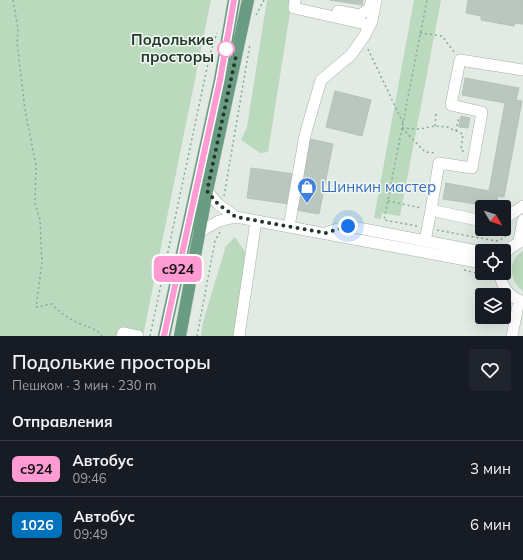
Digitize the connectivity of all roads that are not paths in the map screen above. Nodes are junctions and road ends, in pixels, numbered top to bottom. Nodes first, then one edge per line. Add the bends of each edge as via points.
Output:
1 (234, 0) edge
2 (248, 0) edge
3 (295, 0) edge
4 (372, 0) edge
5 (376, 0) edge
6 (324, 15) junction
7 (370, 25) junction
8 (523, 70) edge
9 (207, 191) junction
10 (523, 206) edge
11 (431, 210) junction
12 (511, 214) edge
13 (236, 217) junction
14 (475, 219) edge
15 (523, 220) edge
16 (256, 221) junction
17 (289, 227) junction
18 (199, 232) junction
19 (368, 235) junction
20 (425, 241) junction
21 (521, 241) edge
22 (511, 247) edge
23 (475, 251) edge
24 (475, 261) edge
25 (500, 280) edge
26 (521, 301) edge
27 (122, 336) edge
28 (138, 336) edge
29 (164, 336) edge
30 (180, 336) edge
31 (239, 336) edge
32 (512, 336) edge

1 - 29 main road via 220,80
2 - 9 main road
3 - 6 street via 294,8
4 - 6 street via 369,9 360,15 336,11
5 - 7 street
6 - 7 street
7 - 17 street via 351,55 321,80 305,135
8 - 11 street via 460,60 451,105 482,112 472,168 439,162
9 - 13 street via 222,208
9 - 18 main road
10 - 12 street
11 - 14 street
11 - 20 street
13 - 16 street
13 - 18 street via 219,221
15 - 21 street
16 - 17 street
16 - 31 street
17 - 19 street via 326,233
18 - 30 main road
19 - 20 street
19 - 24 street
20 - 23 street
21 - 22 street
25 - 26 street via 512,296
26 - 32 street
27 - 28 street via 123,333

